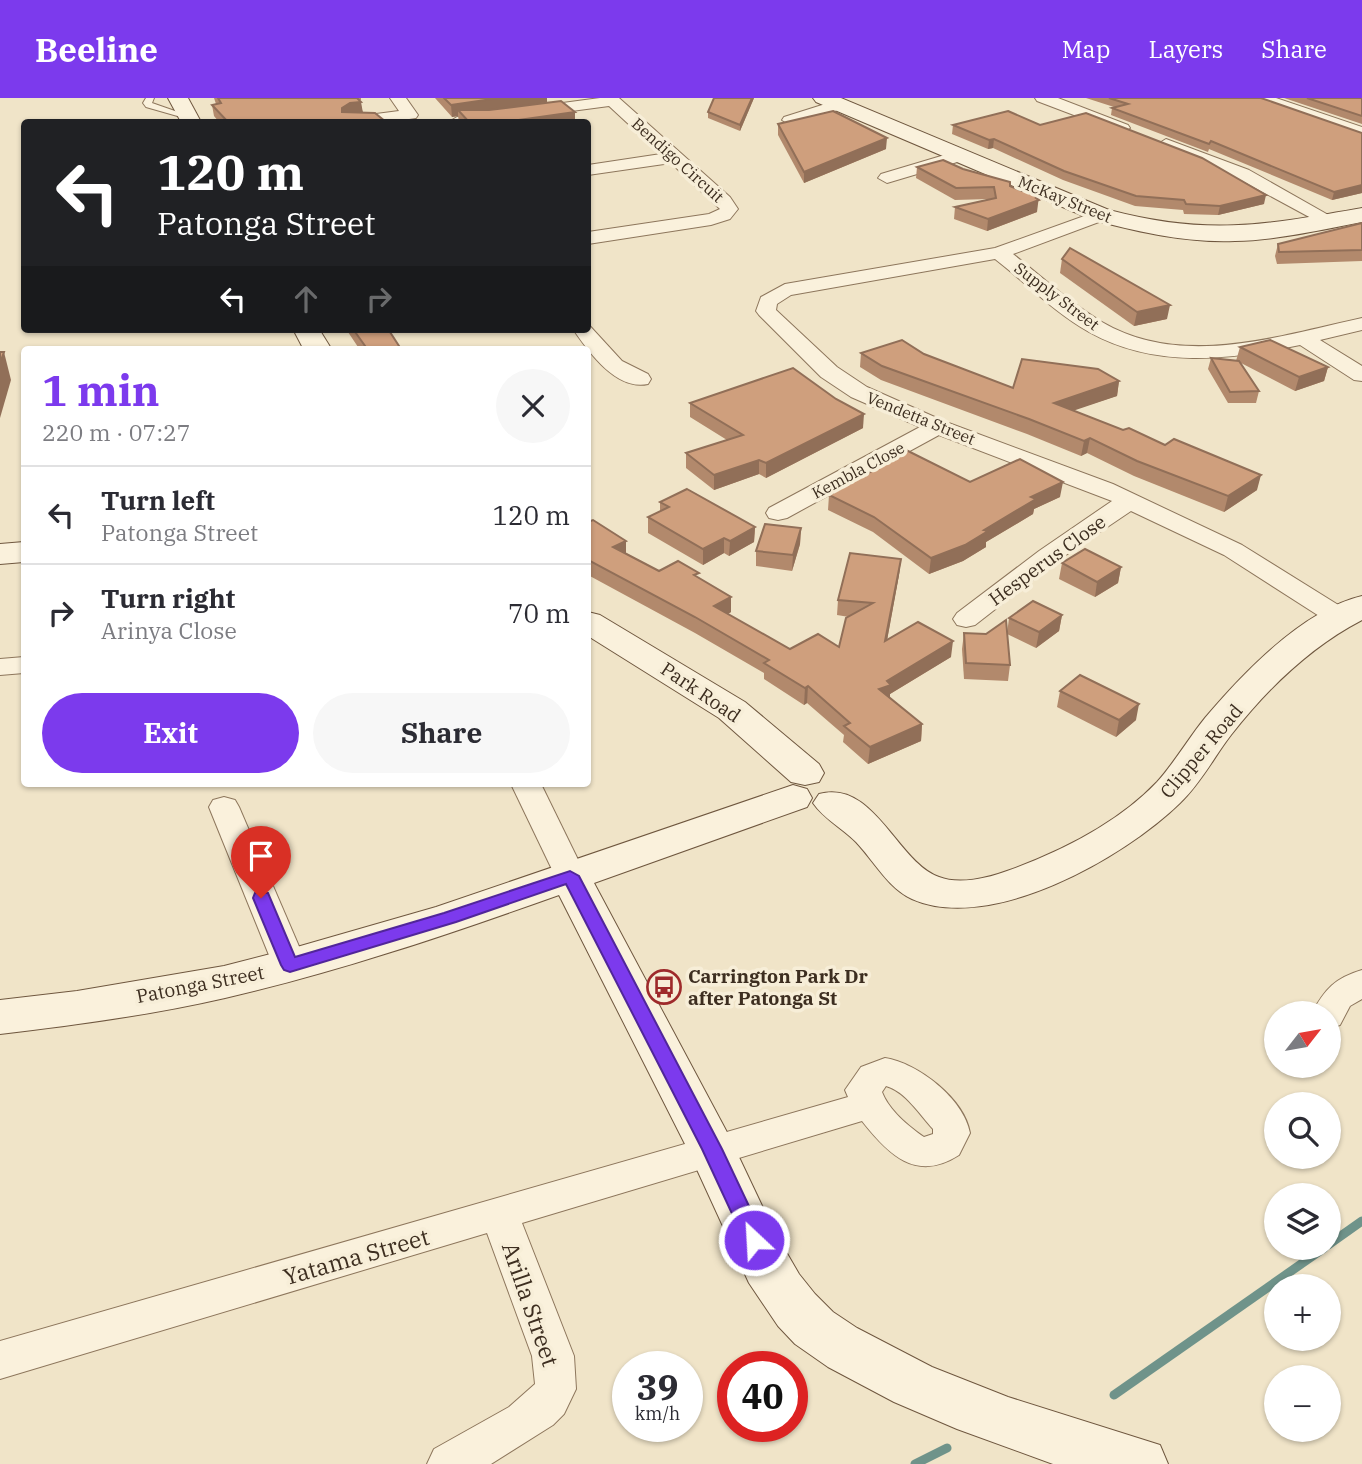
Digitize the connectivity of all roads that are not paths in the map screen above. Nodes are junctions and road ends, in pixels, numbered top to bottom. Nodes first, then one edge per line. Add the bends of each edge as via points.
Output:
1 (150, 98) edge
2 (178, 98) edge
3 (398, 98) edge
4 (1044, 98) edge
5 (1261, 98) edge
6 (611, 100) edge
7 (830, 101) edge
8 (186, 119) edge
9 (188, 119) edge
10 (413, 119) edge
11 (478, 119) edge
12 (790, 120) edge
13 (1361, 131) edge
14 (958, 156) junction
15 (675, 157) junction
16 (591, 170) edge
17 (887, 178) dead end
18 (1101, 215) junction
19 (1362, 215) edge
20 (1330, 221) junction
21 (591, 238) edge
22 (999, 253) junction
23 (1362, 324) edge
24 (586, 333) edge
25 (1302, 337) junction
26 (1362, 374) edge
27 (639, 379) dead end
28 (938, 427) junction
29 (1129, 501) junction
30 (778, 513) dead end
31 (21, 552) edge
32 (0, 554) edge
33 (1350, 612) edge
34 (966, 619) dead end
35 (591, 624) edge
36 (21, 665) edge
37 (0, 667) edge
38 (799, 786) junction
39 (527, 787) edge
40 (223, 807) dead end
41 (570, 876) junction
42 (290, 965) junction
43 (1362, 982) edge
44 (1336, 1001) edge
45 (0, 1017) edge
46 (869, 1105) dead end
47 (712, 1149) junction
48 (500, 1214) junction
49 (0, 1360) edge
50 (449, 1464) edge
51 (1140, 1464) edge

1 - 8 lane via 149,105
2 - 9 street
3 - 10 street
4 - 20 street via 1243,174
5 - 13 street
6 - 11 street
6 - 15 street, Bendigo Circuit
7 - 12 street
7 - 14 street, McKay Street
14 - 17 street
14 - 18 street, McKay Street
15 - 16 street
15 - 21 street, Bendigo Circuit via 728,206 727,212 711,219
18 - 20 street, McKay Street via 1149,227 1231,234
18 - 22 street, Vendetta Street
19 - 20 street, McKay Street
22 - 25 street, Supply Street via 1096,327 1153,349 1225,354
22 - 28 street, Vendetta Street via 806,285 785,290 768,301 766,311 829,372 859,392
23 - 25 street, Supply Street
24 - 27 street via 614,366
25 - 26 street
28 - 29 street, Vendetta Street
28 - 30 street, Kembla Close
29 - 33 street, Vendetta Street
29 - 34 street, Hesperus Close
31 - 32 street
33 - 38 street, Clipper Road via 1320,628 1271,667 1170,792 1133,824 1039,874 965,895 927,889 833,803 812,807
35 - 38 street, Park Road via 732,710
36 - 37 street
38 - 41 street, Patonga Street
39 - 41 street
40 - 42 street
41 - 42 street, Patonga Street via 450,918
41 - 47 street
42 - 45 street, Patonga Street via 211,984
43 - 44 street
46 - 47 street, Yatama Street
47 - 48 street, Yatama Street
47 - 51 street via 765,1262 787,1299 814,1328 846,1350 962,1406 1024,1430
48 - 49 street, Yatama Street
48 - 50 street, Arilla Street via 553,1356 555,1389 532,1415

